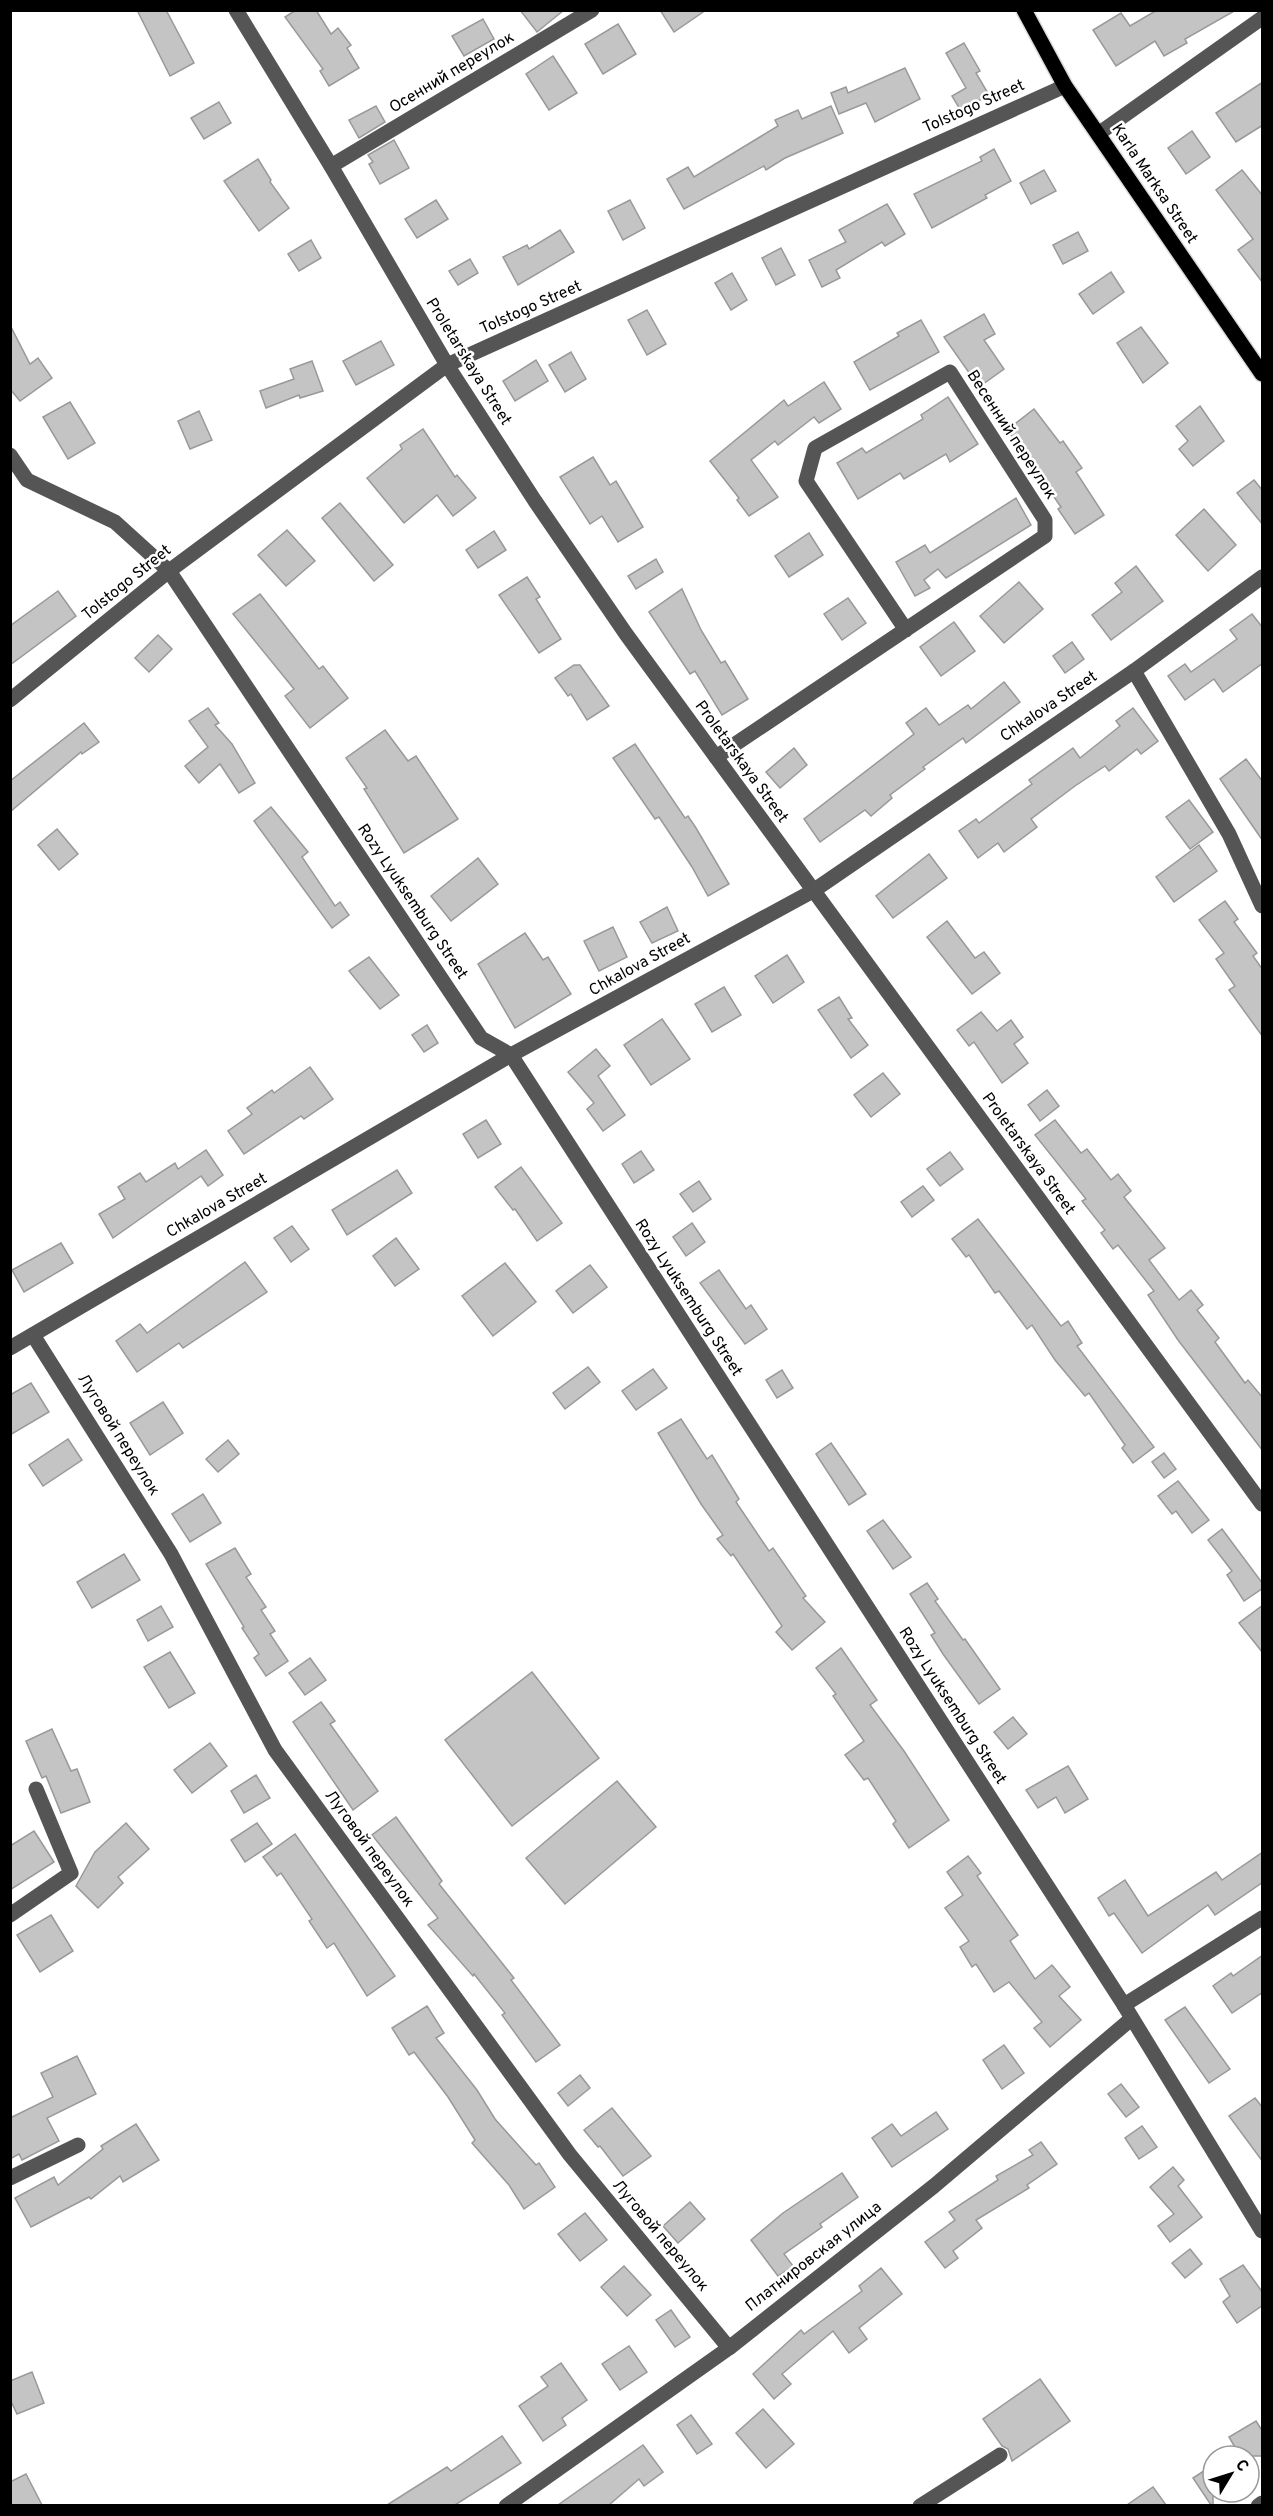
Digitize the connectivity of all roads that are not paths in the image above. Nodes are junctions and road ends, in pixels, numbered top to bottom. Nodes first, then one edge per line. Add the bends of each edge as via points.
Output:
1 (236, 10) edge
2 (592, 10) edge
3 (1024, 10) edge
4 (1263, 18) edge
5 (1065, 86) junction
6 (1098, 134) junction
7 (331, 166) junction
8 (447, 365) junction
9 (1263, 374) edge
10 (10, 455) edge
11 (169, 571) junction
12 (1263, 577) edge
13 (906, 630) junction
14 (1134, 671) junction
15 (10, 700) edge
16 (716, 757) junction
17 (813, 891) junction
18 (1263, 906) edge
19 (511, 1055) junction
20 (33, 1335) junction
21 (10, 1348) edge
22 (1263, 1504) edge
23 (36, 1790) dead end
24 (10, 1915) edge
25 (1263, 1918) edge
26 (1124, 2005) junction
27 (1131, 2020) junction
28 (78, 2145) dead end
29 (10, 2178) edge
30 (1263, 2231) edge
31 (729, 2348) junction
32 (1000, 2455) dead end
33 (1263, 2503) edge
34 (506, 2505) edge
35 (920, 2505) edge
36 (1258, 2505) edge

1 - 7 street, Proletarskaya Street
2 - 7 street, Осенний переулок
3 - 5 main road, Karla Marksa Street
4 - 6 street
5 - 6 main road, Karla Marksa Street
5 - 8 street, Tolstogo Street
6 - 9 main road, Karla Marksa Street
7 - 8 street, Proletarskaya Street
8 - 11 street, Tolstogo Street
8 - 16 street, Proletarskaya Street via 567,548
10 - 11 street, Rozy Lyuksemburg Street via 27,480 115,522
11 - 15 street, Tolstogo Street
11 - 19 street, Rozy Lyuksemburg Street via 481,1038
12 - 14 street, Chkalova Street
13 - 13 street, Весенний переулок via 1045,536 1045,520 950,372 815,448 806,481
13 - 16 street, Весенний переулок
14 - 17 street, Chkalova Street
14 - 18 street via 1229,834
16 - 17 street, Proletarskaya Street
17 - 19 street, Chkalova Street
17 - 22 street, Proletarskaya Street
19 - 20 street, Chkalova Street
19 - 26 street, Rozy Lyuksemburg Street
20 - 21 street, Chkalova Street
20 - 31 street, Луговой переулок via 171,1554 275,1749 570,2155
23 - 24 street via 70,1873
25 - 26 street
26 - 27 street, Rozy Lyuksemburg Street
27 - 30 street, Rozy Lyuksemburg Street
27 - 31 street, Платнировская улица via 934,2186
28 - 29 street
31 - 34 street, Платнировская улица
32 - 35 street
33 - 36 street

